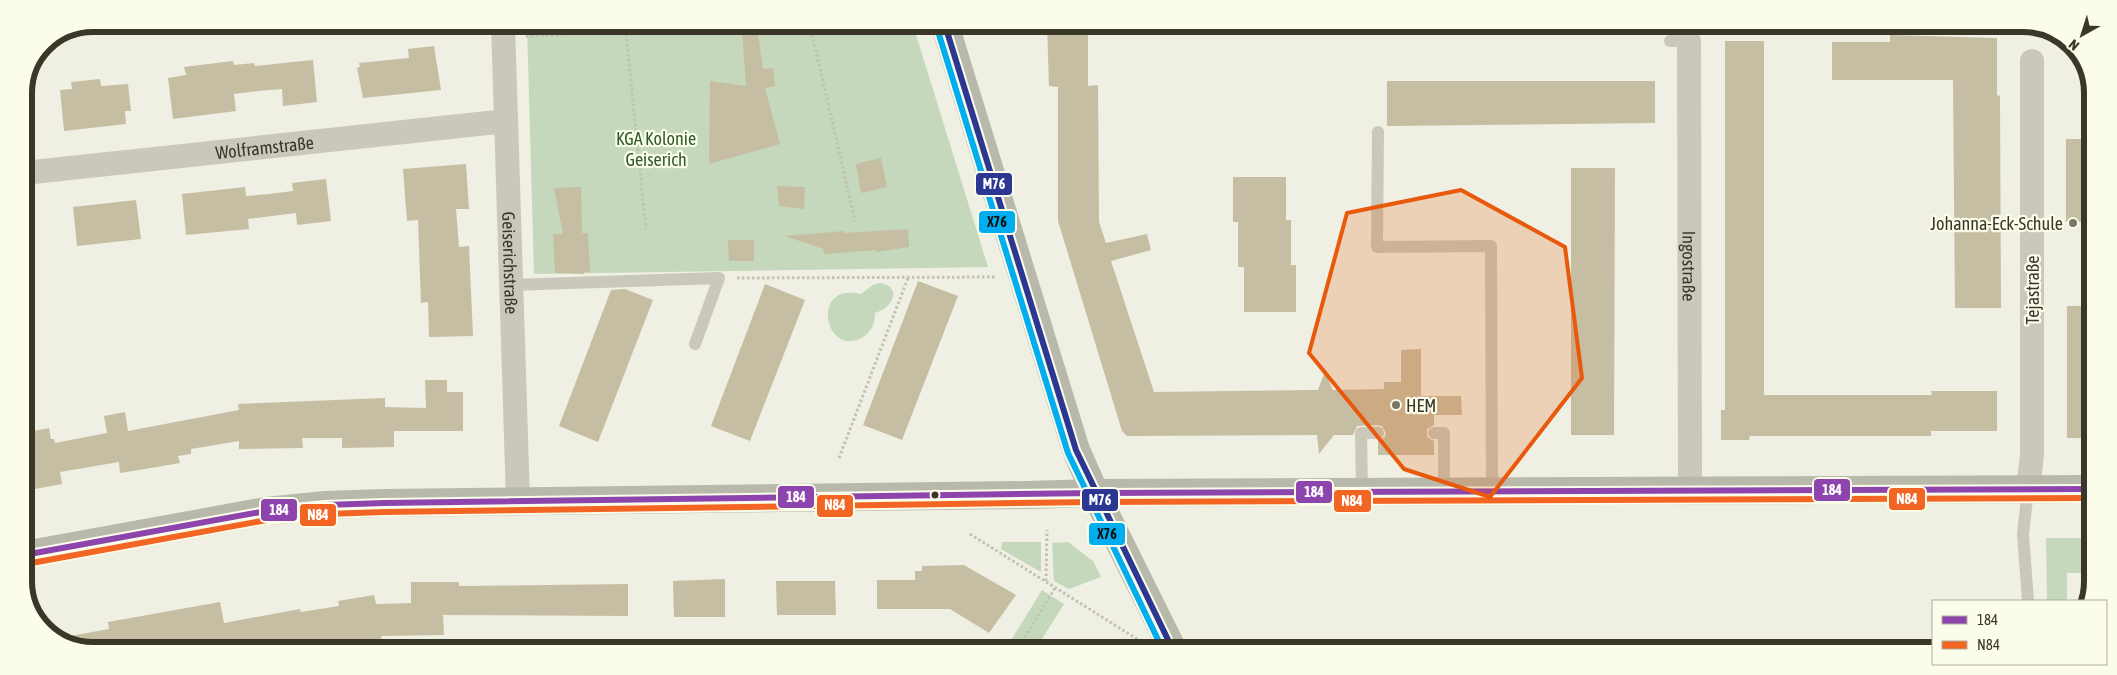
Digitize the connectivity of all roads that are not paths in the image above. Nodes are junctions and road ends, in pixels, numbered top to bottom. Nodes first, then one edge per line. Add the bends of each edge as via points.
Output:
1 (503, 33) edge
2 (947, 33) edge
3 (1679, 41) dead end
4 (2032, 61) dead end
5 (506, 121) junction
6 (1378, 132) dead end
7 (33, 172) edge
8 (511, 285) junction
9 (695, 344) dead end
10 (1378, 433) dead end
11 (1434, 433) dead end
12 (2084, 489) edge
13 (2028, 490) junction
14 (1492, 491) junction
15 (1690, 491) junction
16 (1095, 492) junction
17 (1362, 492) junction
18 (1444, 492) junction
19 (518, 501) junction
20 (33, 553) edge
21 (2028, 600) edge
22 (1169, 642) edge

1 - 5 street, Geiserichstraße
2 - 16 main road via 1076,450
3 - 15 street, Ingostraße
4 - 13 street, Tejastraße via 2032,454
5 - 7 street, Wolframstraße
5 - 8 street, Geiserichstraße
6 - 14 lane via 1376,247 1491,246
8 - 9 lane via 719,278
8 - 19 street, Geiserichstraße
10 - 17 lane via 1361,433
11 - 18 lane via 1444,433
12 - 13 main road
13 - 15 main road
13 - 21 lane via 2023,534
14 - 15 main road
14 - 18 main road
16 - 17 main road
16 - 19 main road via 1027,496
16 - 22 main road
17 - 18 main road
19 - 20 main road via 293,508

